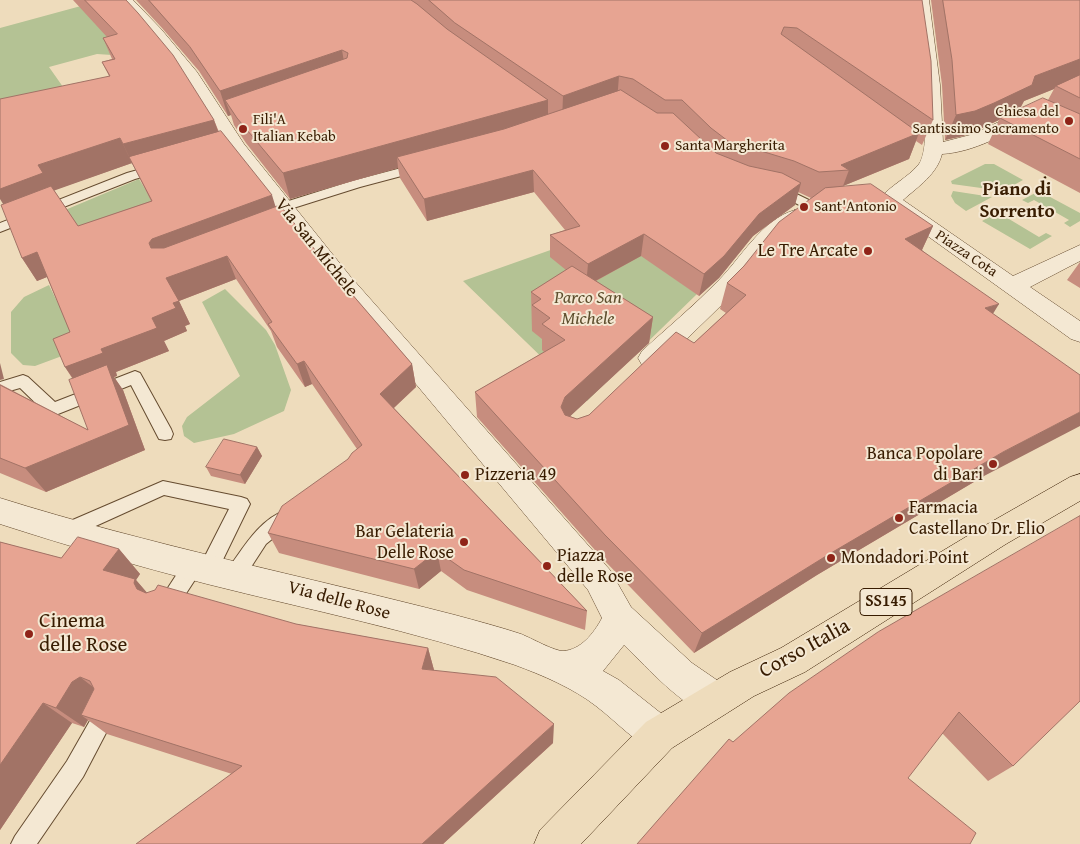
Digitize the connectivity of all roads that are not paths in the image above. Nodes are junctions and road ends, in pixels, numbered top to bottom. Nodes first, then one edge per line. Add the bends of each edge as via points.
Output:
1 (124, 0) edge
2 (921, 0) edge
3 (1038, 113) edge
4 (926, 154) junction
5 (435, 164) edge
6 (169, 166) edge
7 (768, 186) edge
8 (835, 204) edge
9 (811, 206) junction
10 (286, 216) junction
11 (0, 228) edge
12 (1080, 252) edge
13 (1013, 286) junction
14 (1080, 333) edge
15 (634, 376) edge
16 (6, 386) edge
17 (165, 434) dead end
18 (1080, 486) edge
19 (297, 510) edge
20 (0, 511) edge
21 (65, 532) junction
22 (212, 571) junction
23 (167, 606) edge
24 (619, 618) junction
25 (562, 668) junction
26 (714, 700) junction
27 (107, 710) edge
28 (660, 735) junction
29 (23, 844) edge
30 (554, 844) edge

1 - 10 street, Via San Michele via 155,32 226,122 231,148
2 - 4 street via 934,108
3 - 4 street via 968,143
4 - 13 street, Piazza Cota via 881,200
5 - 10 lane via 356,184
6 - 11 lane via 131,176
7 - 9 lane
8 - 9 street
9 - 15 street via 762,242 728,285
10 - 24 street, Via San Michele via 599,580
12 - 13 street, Piazza Cota
13 - 14 street, Piazza Cota
16 - 17 lane via 23,381 53,410 135,377
18 - 26 main road, Corso Italia / SS145 via 793,660
19 - 22 lane
20 - 21 street, Via delle Rose
21 - 22 street, Via delle Rose
21 - 22 lane via 163,488 241,504
22 - 23 lane
22 - 25 street, Via delle Rose via 458,632 519,650
24 - 25 street via 610,638 592,659
24 - 26 street via 680,675
25 - 28 street, Via delle Rose via 607,692
26 - 28 main road, Corso Italia / SS145
27 - 29 lane via 75,769
28 - 30 main road, Corso Italia / SS145

